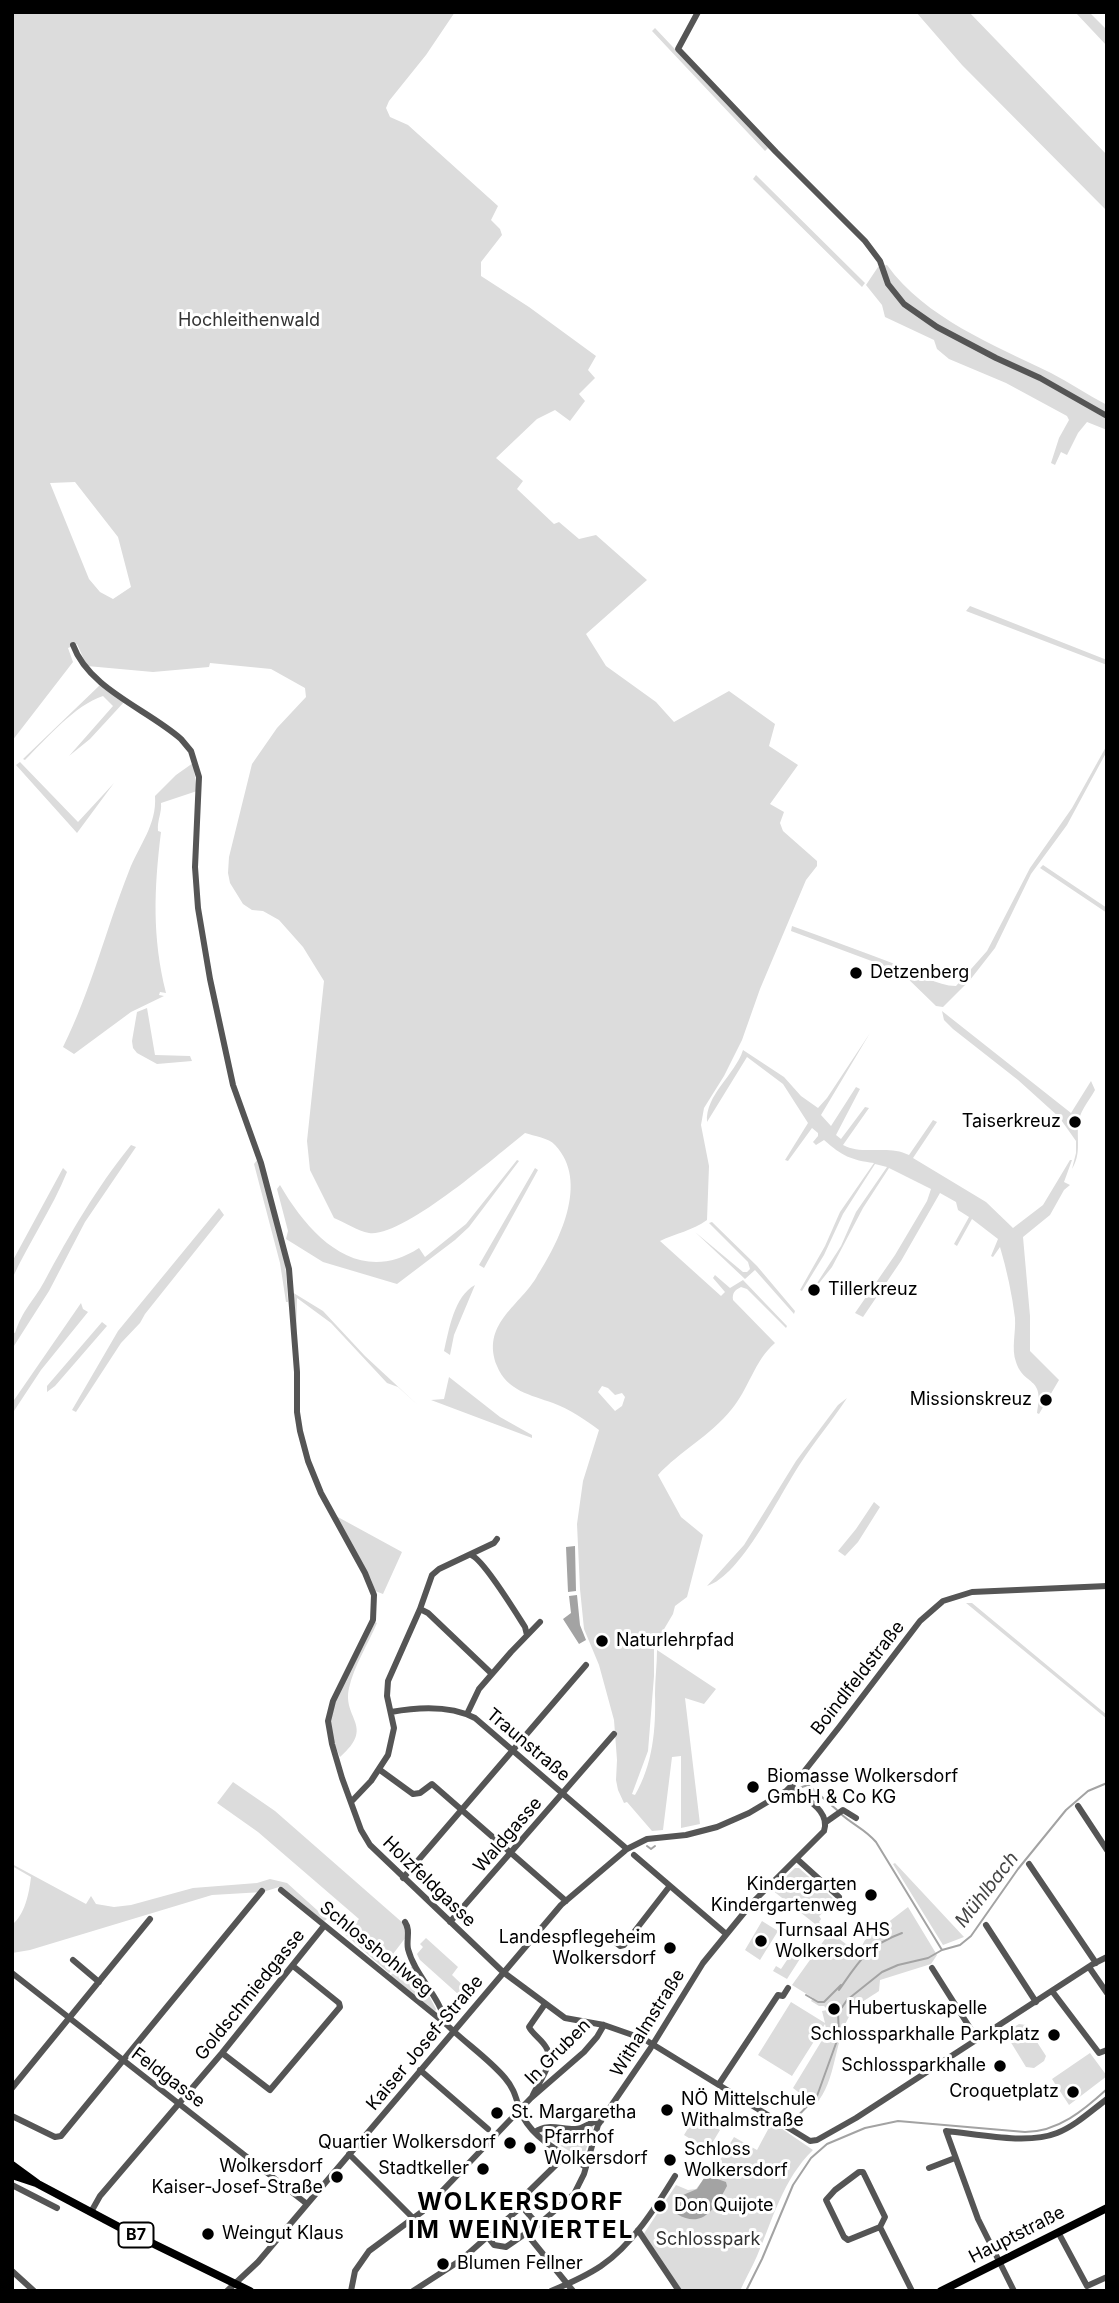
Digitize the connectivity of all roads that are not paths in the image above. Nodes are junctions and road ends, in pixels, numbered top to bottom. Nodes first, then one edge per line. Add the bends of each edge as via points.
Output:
1 (698, 12) edge
2 (1107, 416) edge
3 (73, 645) dead end
4 (497, 1539) dead end
5 (471, 1555) junction
6 (1107, 1586) edge
7 (420, 1609) junction
8 (540, 1622) dead end
9 (527, 1635) junction
10 (586, 1665) dead end
11 (492, 1674) junction
12 (391, 1712) junction
13 (467, 1714) junction
14 (614, 1734) dead end
15 (513, 1749) junction
16 (380, 1770) junction
17 (791, 1786) junction
18 (562, 1792) junction
19 (351, 1802) junction
20 (1078, 1806) dead end
21 (461, 1809) junction
22 (856, 1818) dead end
23 (827, 1822) junction
24 (651, 1838) joint
25 (627, 1849) junction
26 (1107, 1850) edge
27 (511, 1853) junction
28 (634, 1855) dead end
29 (797, 1859) junction
30 (1030, 1864) dead end
31 (403, 1878) junction
32 (669, 1887) junction
33 (281, 1890) dead end
34 (262, 1891) dead end
35 (839, 1897) dead end
36 (566, 1901) junction
37 (150, 1919) dead end
38 (405, 1922) dead end
39 (450, 1922) junction
40 (986, 1925) dead end
41 (324, 1926) junction
42 (725, 1933) junction
43 (610, 1938) dead end
44 (1107, 1957) edge
45 (73, 1960) dead end
46 (1096, 1963) junction
47 (293, 1966) junction
48 (1088, 1967) junction
49 (932, 1968) dead end
50 (503, 1972) junction
51 (12, 1973) edge
52 (99, 1982) junction
53 (788, 1988) dead end
54 (1052, 1991) junction
55 (1107, 1993) edge
56 (1036, 2002) junction
57 (545, 2004) junction
58 (69, 2018) junction
59 (446, 2024) junction
60 (604, 2025) junction
61 (453, 2031) junction
62 (977, 2039) junction
63 (653, 2043) junction
64 (1107, 2050) edge
65 (222, 2053) junction
66 (121, 2060) junction
67 (420, 2070) junction
68 (719, 2084) junction
69 (12, 2088) edge
70 (531, 2098) junction
71 (1107, 2099) edge
72 (178, 2104) junction
73 (521, 2110) junction
74 (12, 2116) edge
75 (601, 2121) junction
76 (488, 2129) dead end
77 (535, 2132) junction
78 (349, 2154) junction
79 (566, 2155) junction
80 (955, 2158) junction
81 (12, 2165) edge
82 (586, 2167) junction
83 (929, 2168) dead end
84 (12, 2175) edge
85 (675, 2176) dead end
86 (38, 2184) junction
87 (12, 2185) edge
88 (307, 2204) junction
89 (520, 2204) junction
90 (57, 2208) dead end
91 (1107, 2208) edge
92 (91, 2212) junction
93 (414, 2219) junction
94 (538, 2225) junction
95 (880, 2227) junction
96 (638, 2230) junction
97 (1058, 2232) junction
98 (526, 2233) junction
99 (487, 2236) junction
100 (998, 2262) junction
101 (12, 2272) edge
102 (1107, 2277) edge
103 (235, 2284) junction
104 (568, 2284) junction
105 (34, 2291) edge
106 (227, 2291) edge
107 (250, 2291) edge
108 (351, 2291) edge
109 (413, 2291) edge
110 (551, 2291) edge
111 (573, 2291) edge
112 (679, 2291) edge
113 (912, 2291) edge
114 (941, 2291) edge
115 (1014, 2291) edge

1 - 2 street via 678,49 865,241 904,304 937,327
3 - 19 street, Holzfeldgasse via 85,668 101,683 181,739 198,770 195,867 200,919 233,1085 261,1163 289,1269 300,1431 321,1493 374,1595 373,1620 328,1721
4 - 5 street
5 - 7 street via 433,1572
5 - 9 street via 526,1627
6 - 17 street, Boindlfeldstraße via 972,1592 943,1601 920,1621
7 - 11 street
7 - 12 street via 388,1681
8 - 9 street
9 - 11 street
10 - 15 street
11 - 13 street via 475,1694
12 - 13 street, Traunstraße via 434,1708
12 - 16 street via 394,1735
13 - 15 street, Traunstraße
14 - 18 street, Waldgasse
15 - 18 street, Traunstraße
15 - 21 street
16 - 19 street
16 - 21 street via 413,1794 432,1784
17 - 23 street via 823,1813
17 - 24 street, Boindlfeldstraße via 766,1804 717,1827
18 - 25 street, Traunstraße
18 - 27 street, Waldgasse
19 - 31 street, Holzfeldgasse via 367,1840
20 - 26 street
21 - 27 street
21 - 31 street
22 - 23 street via 843,1810
23 - 29 street
24 - 25 street, Kaiser Josef-Straße
25 - 36 street, Kaiser Josef-Straße
27 - 36 street
27 - 39 street, Waldgasse
28 - 32 street
29 - 35 street
29 - 42 street, Withalmstraße
30 - 46 street
31 - 39 street, Holzfeldgasse
32 - 42 street
32 - 43 street via 624,1945
33 - 41 street, Schlosshohlweg
34 - 66 street
36 - 50 street, Kaiser Josef-Straße
37 - 52 street
38 - 59 street via 408,1948
39 - 50 street, Holzfeldgasse
40 - 56 street
41 - 47 street, Goldschmiedgasse
41 - 59 street, Schlosshohlweg
42 - 63 street, Withalmstraße
44 - 46 street
45 - 52 street
46 - 48 street
47 - 65 street, Goldschmiedgasse
47 - 65 street via 339,2003 329,2021 270,2090
48 - 54 street
48 - 55 street
49 - 62 street
50 - 57 street, Holzfeldgasse
50 - 61 street, Kaiser Josef-Straße
51 - 58 street, Feldgasse
52 - 58 street
53 - 68 street via 782,1996 778,1994
54 - 56 street
54 - 64 street via 1099,2053
56 - 62 street
57 - 60 street, Holzfeldgasse via 567,2019
57 - 70 street via 529,2027 549,2055
58 - 66 street, Feldgasse
58 - 69 street
59 - 61 street, Schlosshohlweg
60 - 63 street, Holzfeldgasse
60 - 70 street, In Gruben via 584,2052
61 - 67 street, Kaiser Josef-Straße
61 - 73 street, Schlosshohlweg via 505,2077
62 - 68 street, Holzfeldgasse via 817,2140 810,2141
63 - 68 street, Holzfeldgasse
63 - 75 street, Withalmstraße
65 - 72 street, Goldschmiedgasse
66 - 72 street, Feldgasse
66 - 74 street via 61,2136
67 - 76 street
67 - 78 street, Kaiser Josef-Straße
70 - 73 street
71 - 80 street via 1068,2128 1045,2137 946,2131
72 - 88 street, Feldgasse
72 - 92 street, Goldschmiedgasse
73 - 77 street, Schlosshohlweg
73 - 93 street
75 - 77 street via 578,2130 545,2126
75 - 82 street, Withalmstraße
77 - 79 street
78 - 88 street, Kaiser Josef-Straße
78 - 93 street
79 - 82 street
79 - 89 street
80 - 83 street
80 - 100 street
81 - 86 main road, B7
82 - 94 street, Withalmstraße via 571,2197
84 - 86 main road, B7
85 - 96 street
86 - 92 main road, B7
87 - 90 street
88 - 103 street, Kaiser Josef-Straße
89 - 94 street
89 - 99 street
91 - 97 main road, Hauptstraße
92 - 103 main road, B7
93 - 108 street via 366,2255 355,2271
94 - 98 street, Withalmstraße
95 - 95 street via 884,2213 863,2170 827,2197 846,2239
95 - 113 street
96 - 104 street via 601,2266
96 - 112 street
97 - 100 main road, Hauptstraße
97 - 102 street via 1087,2286
98 - 99 street, Withalmstraße via 503,2248
98 - 104 street
99 - 109 street via 461,2260
100 - 114 main road, Hauptstraße
100 - 115 street
101 - 105 street
103 - 106 street, Kaiser Josef-Straße
103 - 107 main road, B7
104 - 110 street
104 - 111 street

